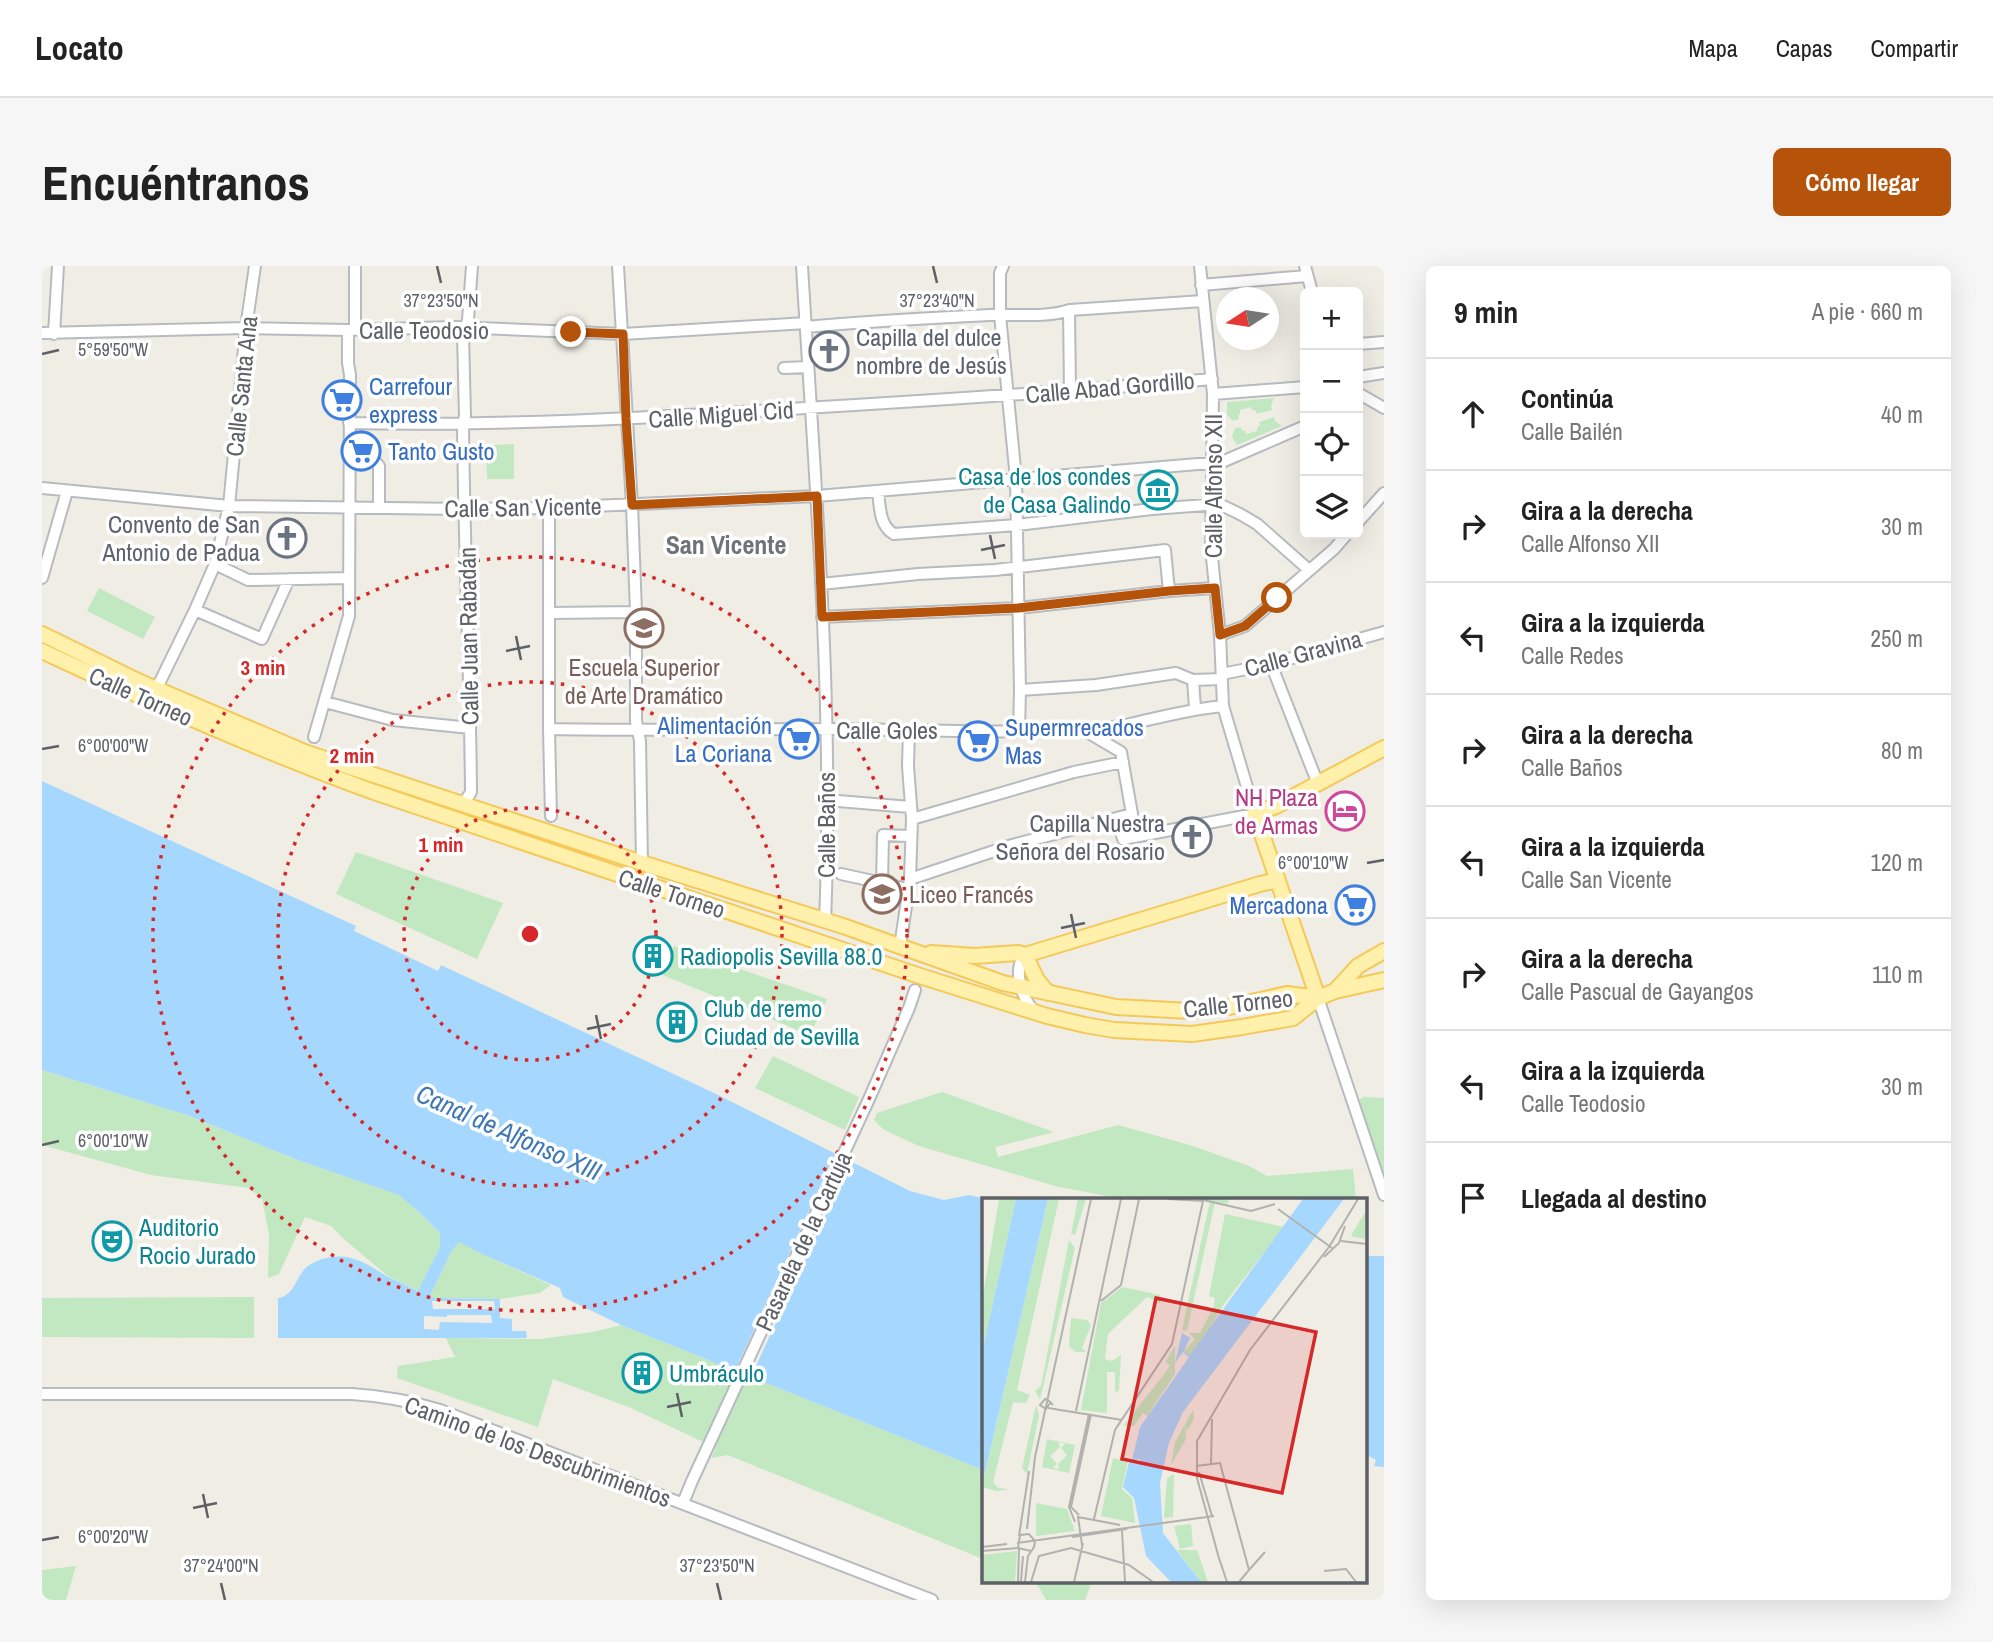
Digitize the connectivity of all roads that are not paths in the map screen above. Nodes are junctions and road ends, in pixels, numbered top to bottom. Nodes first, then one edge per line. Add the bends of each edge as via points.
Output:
1 (58, 266) edge
2 (255, 266) edge
3 (355, 266) edge
4 (472, 266) edge
5 (618, 266) edge
6 (803, 266) edge
7 (1003, 266) edge
8 (1200, 266) edge
9 (1306, 271) edge
10 (1201, 285) junction
11 (1203, 301) junction
12 (1069, 310) junction
13 (1000, 315) junction
14 (806, 325) junction
15 (246, 328) junction
16 (467, 328) junction
17 (351, 329) junction
18 (48, 333) edge
19 (623, 334) junction
20 (1384, 342) edge
21 (1363, 344) edge
22 (808, 367) junction
23 (784, 368) dead end
24 (1384, 373) edge
25 (1363, 376) edge
26 (1212, 379) junction
27 (1300, 387) edge
28 (1070, 391) junction
29 (1213, 394) junction
30 (1008, 396) junction
31 (1363, 399) edge
32 (810, 408) junction
33 (1384, 408) edge
34 (626, 419) junction
35 (349, 423) junction
36 (463, 424) junction
37 (1300, 428) edge
38 (349, 458) junction
39 (1214, 462) junction
40 (1016, 479) junction
41 (42, 488) edge
42 (67, 491) junction
43 (878, 491) junction
44 (1384, 493) edge
45 (817, 496) junction
46 (632, 505) junction
47 (229, 506) junction
48 (1212, 506) junction
49 (349, 508) junction
50 (379, 508) junction
51 (549, 508) junction
52 (464, 509) junction
53 (1363, 516) edge
54 (1017, 525) junction
55 (1343, 539) edge
56 (215, 565) junction
57 (1019, 567) junction
58 (1309, 570) junction
59 (42, 578) edge
60 (289, 579) junction
61 (349, 579) junction
62 (821, 584) junction
63 (1215, 588) junction
64 (1169, 591) junction
65 (1018, 608) junction
66 (195, 610) junction
67 (635, 612) junction
68 (550, 613) junction
69 (822, 617) junction
70 (1384, 632) edge
71 (42, 634) edge
72 (1220, 635) junction
73 (42, 651) edge
74 (1271, 664) junction
75 (1222, 676) junction
76 (1193, 680) junction
77 (1020, 690) junction
78 (154, 695) junction
79 (326, 702) junction
80 (1223, 706) junction
81 (1195, 708) junction
82 (470, 728) junction
83 (548, 729) junction
84 (826, 729) junction
85 (1082, 729) junction
86 (909, 730) junction
87 (637, 731) junction
88 (1019, 731) junction
89 (314, 737) dead end
90 (1384, 748) edge
91 (1123, 762) junction
92 (1318, 784) junction
93 (826, 800) junction
94 (464, 803) junction
95 (910, 807) junction
96 (1255, 814) junction
97 (551, 816) dead end
98 (912, 819) junction
99 (1117, 819) junction
100 (910, 836) junction
101 (642, 863) junction
102 (841, 874) dead end
103 (1278, 880) junction
104 (882, 883) junction
105 (908, 884) junction
106 (825, 922) junction
107 (907, 950) junction
108 (1384, 951) edge
109 (1384, 959) edge
110 (1027, 960) junction
111 (1358, 967) junction
112 (1384, 980) edge
113 (1003, 983) junction
114 (1335, 991) junction
115 (1048, 993) junction
116 (913, 995) dead end
117 (1023, 995) junction
118 (1318, 998) junction
119 (1384, 1195) edge
120 (42, 1394) edge
121 (683, 1503) junction
122 (932, 1600) edge

1 - 18 street
2 - 15 street, Calle Santa Ana
3 - 17 street
4 - 16 street, Calle Juan Rabadán
5 - 19 street
6 - 14 street, Calle Baños
7 - 13 street
8 - 10 street, Calle Alfonso XII
9 - 10 street
10 - 11 street, Calle Alfonso XII
11 - 12 street, Calle Teodosio
11 - 26 street, Calle Alfonso XII
12 - 13 street, Calle Teodosio
12 - 28 street
13 - 14 street, Calle Teodosio
13 - 30 street
14 - 19 street, Calle Teodosio
14 - 22 street, Calle Baños
15 - 17 street, Calle Teodosio
15 - 18 street, Calle Teodosio
15 - 47 street, Calle Santa Ana
16 - 17 street, Calle Teodosio
16 - 19 street, Calle Teodosio
16 - 36 street, Calle Juan Rabadán via 463,335
17 - 35 street
19 - 34 street
20 - 21 street
22 - 23 street
22 - 32 street, Calle Baños
24 - 25 street
26 - 28 street, Calle Abad Gordillo
26 - 29 street, Calle Alfonso XII
27 - 29 street
28 - 30 street, Calle Abad Gordillo
29 - 39 street, Calle Alfonso XII
30 - 32 street, Calle Miguel Cid
30 - 40 street
31 - 33 street
32 - 34 street, Calle Miguel Cid
32 - 45 street, Calle Baños
34 - 36 street, Calle Miguel Cid
34 - 46 street
35 - 36 street, Calle Miguel Cid
35 - 38 street
36 - 52 street, Calle Juan Rabadán
37 - 39 street, Calle San Vicente
38 - 49 street
38 - 50 street via 373,459 379,466
39 - 40 street, Calle San Vicente
39 - 48 street, Calle Alfonso XII
40 - 43 street, Calle San Vicente
40 - 54 street
41 - 42 street, Calle San Vicente
42 - 47 street, Calle San Vicente
42 - 59 street
43 - 45 street, Calle San Vicente
43 - 54 street via 883,521 894,534
44 - 53 street
45 - 46 street, Calle San Vicente
45 - 62 street, Calle Baños
46 - 51 street, Calle San Vicente
46 - 67 street
47 - 49 street, Calle San Vicente
47 - 56 street, Calle Santa Ana
48 - 54 street
48 - 58 street via 1219,504 1256,524
48 - 63 street, Calle Alfonso XII
49 - 50 street, Calle San Vicente
49 - 61 street
50 - 52 street, Calle San Vicente
51 - 52 street, Calle San Vicente
51 - 68 street
52 - 82 street, Calle Juan Rabadán
54 - 57 street
55 - 58 street
56 - 60 street via 248,580
56 - 66 street, Calle Santa Ana
57 - 62 street
57 - 64 street via 1165,550
57 - 65 street
58 - 72 street via 1245,626
60 - 61 street
60 - 66 street via 262,639
61 - 79 street via 349,617
62 - 69 street, Calle Baños
63 - 64 street
63 - 72 street, Calle Alfonso XII
64 - 65 street
65 - 69 street
65 - 77 street
66 - 78 street, Calle Santa Ana
67 - 68 street
67 - 87 street
68 - 83 street
69 - 84 street, Calle Baños
70 - 74 street, Calle Gravina
71 - 78 main road, Calle Torneo
72 - 75 street, Calle Alfonso XII
73 - 78 main road, Calle Torneo
74 - 75 street, Calle Gravina
74 - 92 street
75 - 76 street, Calle Gravina
75 - 80 street, Calle Alfonso XII
76 - 77 street, Calle Gravina via 1175,673
76 - 81 street
77 - 88 street
78 - 94 main road, Calle Torneo
78 - 117 main road, Calle Torneo via 303,766 428,812 920,976
79 - 82 street via 393,720
79 - 89 street
80 - 81 street, Calle Goles
80 - 96 street, Calle Alfonso XII
81 - 85 street, Calle Goles via 1130,725
82 - 94 street, Calle Juan Rabadán via 471,792
83 - 87 street, Calle Goles
83 - 97 street
84 - 86 street, Calle Goles
84 - 87 street, Calle Goles
84 - 93 street, Calle Baños
85 - 88 street, Calle Goles
85 - 91 street via 1121,752
86 - 88 street, Calle Goles
86 - 95 street
87 - 101 street
90 - 92 main road
91 - 98 street
91 - 99 street via 1132,814
92 - 96 main road
93 - 95 street
93 - 106 street, Calle Baños
94 - 101 main road, Calle Torneo
95 - 98 street
96 - 99 street via 1123,839
96 - 103 main road
98 - 100 street
99 - 105 street via 1012,845
100 - 104 street via 883,835
100 - 105 street
101 - 106 main road, Calle Torneo
102 - 104 street
103 - 110 main road, Calle Torneo
103 - 118 main road
104 - 105 street
105 - 107 street
106 - 107 main road, Calle Torneo
107 - 110 main road, Calle Torneo via 975,956 1018,953
107 - 113 main road, Calle Torneo
108 - 111 main road, Calle Torneo
109 - 111 main road, Calle Torneo
110 - 115 main road
110 - 117 street via 1019,964
111 - 114 main road, Calle Torneo
112 - 114 main road, Calle Torneo
113 - 117 main road, Calle Torneo
113 - 117 main road via 1015,998
114 - 118 main road, Calle Torneo
115 - 117 main road, Calle Torneo
115 - 118 main road, Calle Torneo via 1116,1007 1190,1011 1287,994
116 - 121 street, Pasarela de la Cartuja
117 - 118 main road, Calle Torneo via 1035,1012 1085,1025 1192,1034 1293,1018
118 - 119 street
120 - 121 street, Camino de los Descubrimientos via 352,1394 394,1398 440,1410
121 - 122 street, Camino de los Descubrimientos

